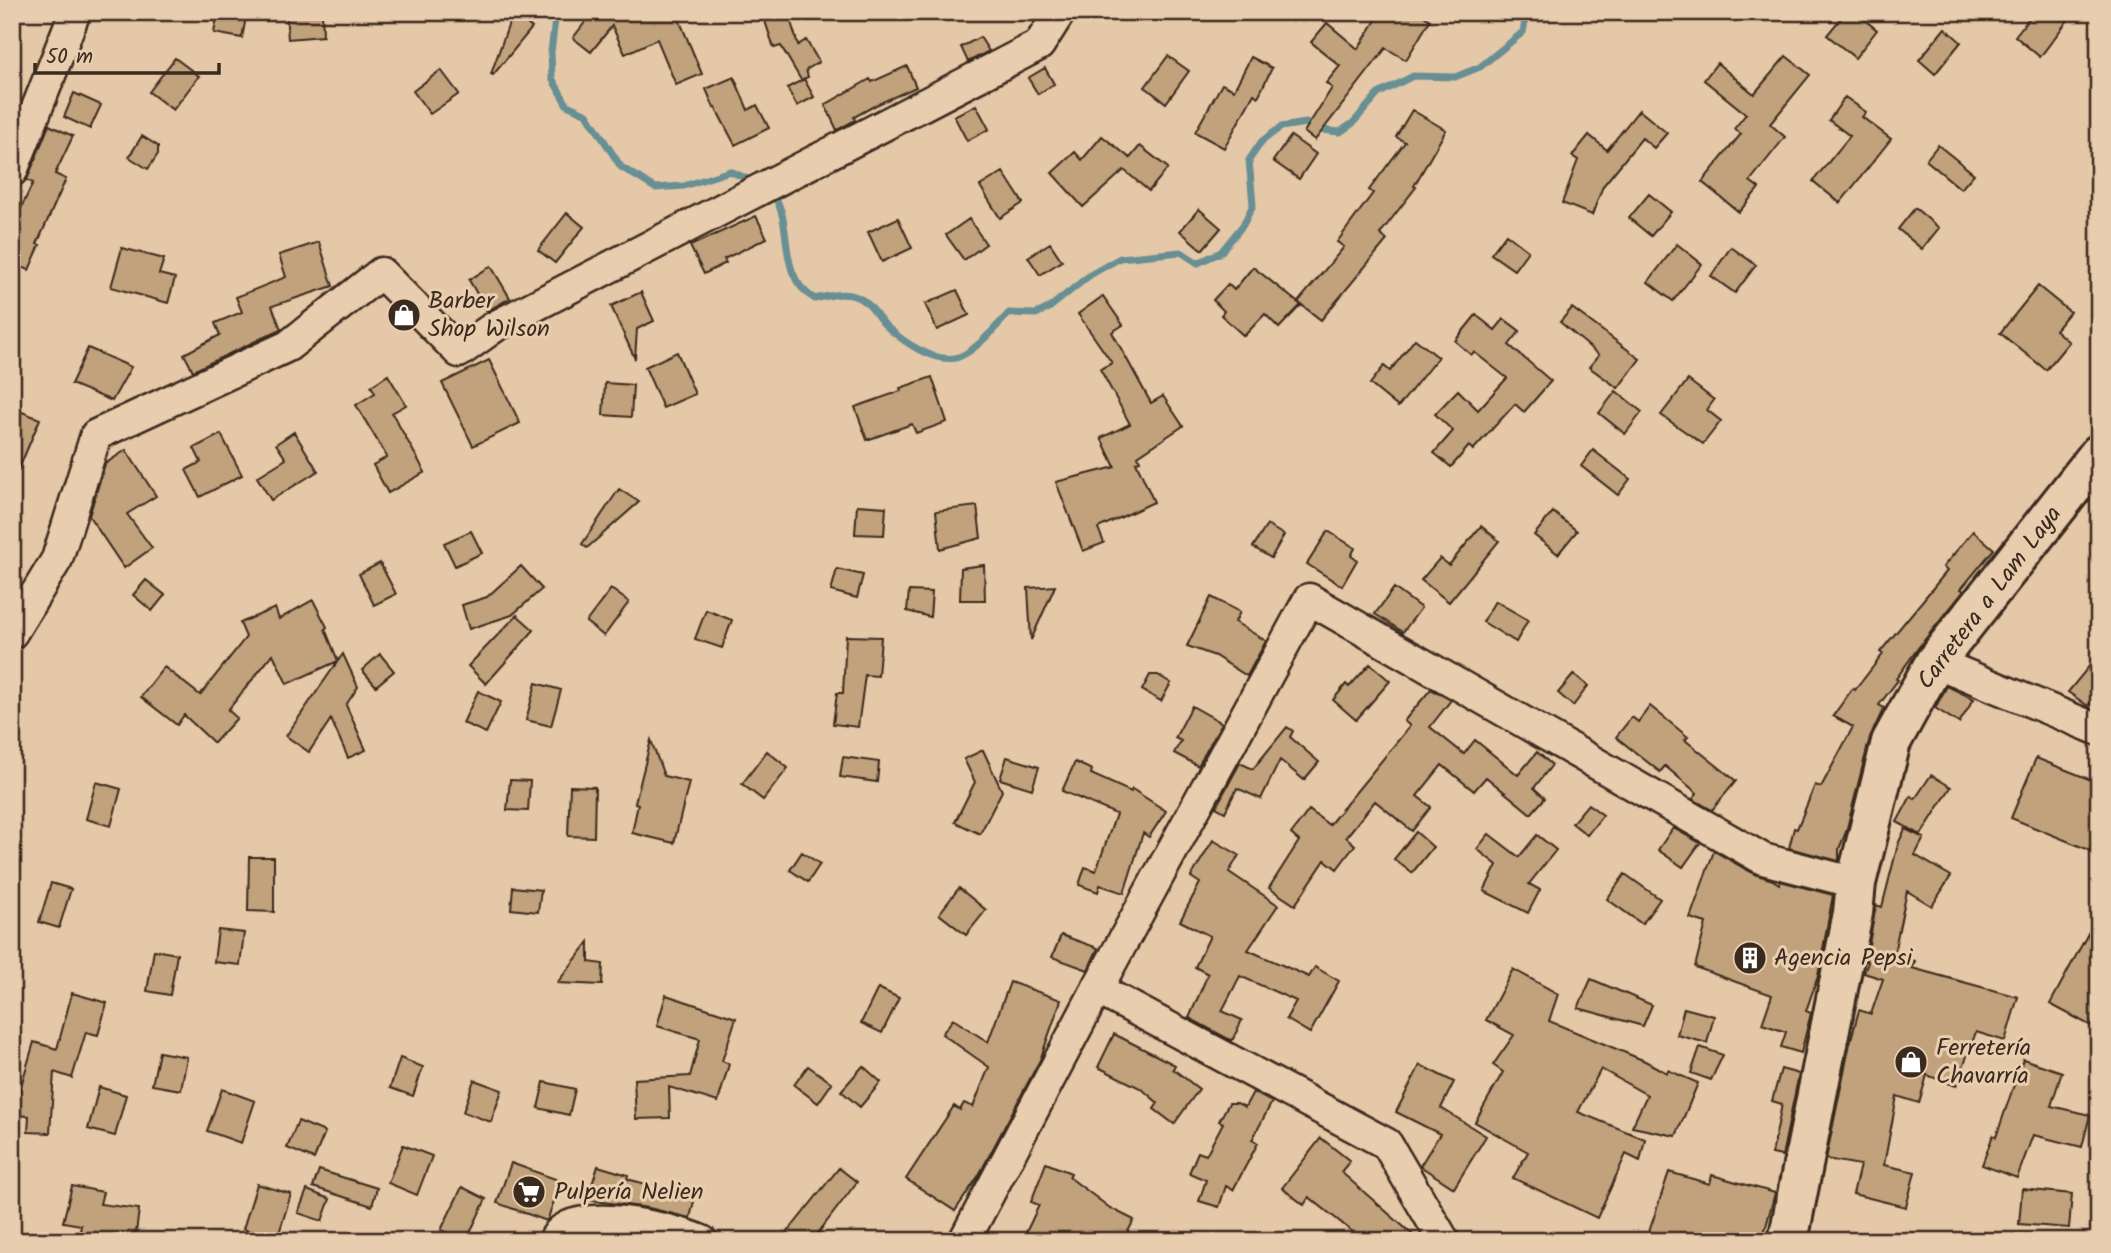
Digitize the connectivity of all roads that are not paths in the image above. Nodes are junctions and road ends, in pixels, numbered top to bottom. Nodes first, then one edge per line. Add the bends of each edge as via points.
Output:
1 (75, 12) edge
2 (1060, 12) edge
3 (12, 171) edge
4 (2099, 454) edge
5 (12, 633) edge
6 (1935, 662) junction
7 (2099, 730) edge
8 (1856, 883) junction
9 (1097, 989) junction
10 (554, 1241) edge
11 (702, 1241) edge
12 (964, 1241) edge
13 (1444, 1241) edge
14 (1788, 1241) edge

1 - 3 street
2 - 5 street via 1040,45 494,327 459,352 381,273 288,346 96,435 57,559
4 - 6 main road, Carretera a Lam Laya
6 - 7 street
6 - 8 main road, Carretera a Lam Laya via 1891,742
8 - 9 street via 1763,859 1309,599
8 - 14 main road, Carretera a Lam Laya
9 - 12 street
9 - 13 street via 1387,1144
10 - 11 street via 576,1222 619,1220

